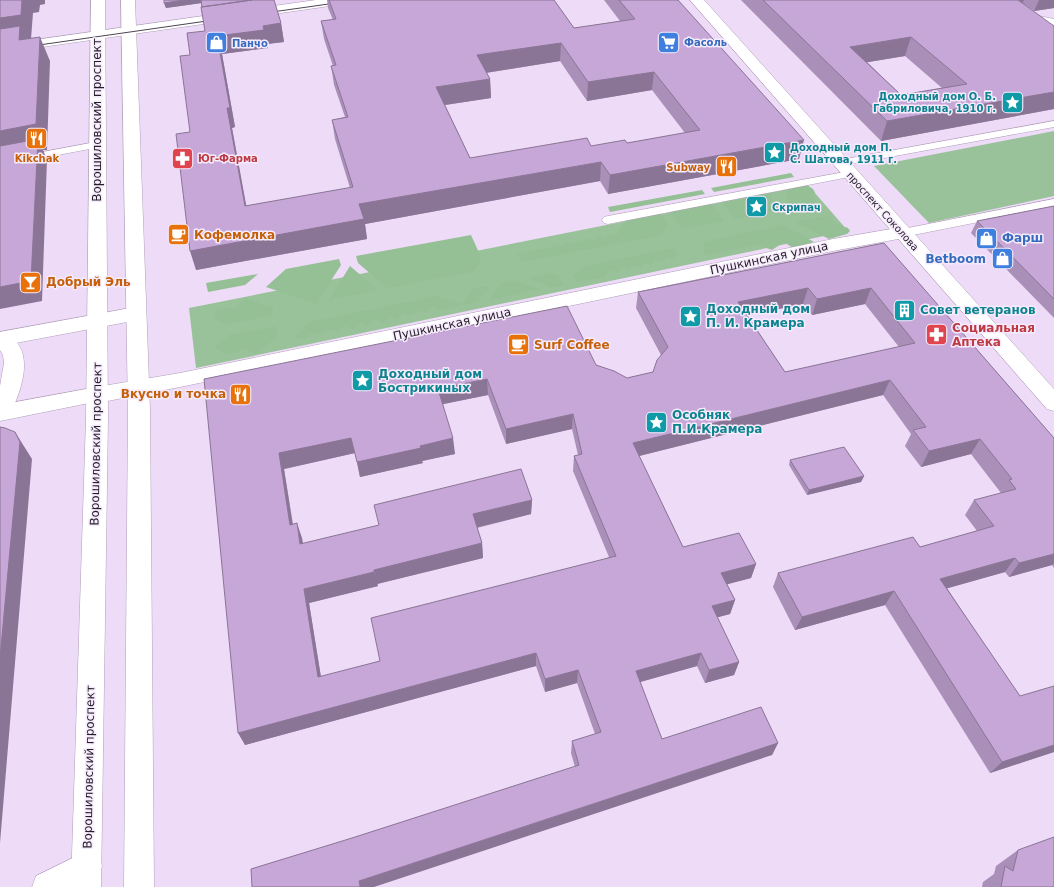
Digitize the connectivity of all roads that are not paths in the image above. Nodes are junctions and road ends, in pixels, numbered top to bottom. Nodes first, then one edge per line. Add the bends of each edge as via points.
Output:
1 (98, 0) edge
2 (128, 0) edge
3 (344, 0) edge
4 (697, 0) edge
5 (1009, 0) edge
6 (1054, 22) edge
7 (129, 31) junction
8 (98, 35) junction
9 (0, 49) edge
10 (1054, 124) edge
11 (96, 145) junction
12 (0, 163) edge
13 (845, 169) junction
14 (1054, 203) edge
15 (608, 220) dead end
16 (903, 233) junction
17 (136, 314) junction
18 (98, 320) junction
19 (0, 339) edge
20 (137, 388) junction
21 (97, 395) junction
22 (1054, 403) edge
23 (0, 413) edge
24 (86, 876) edge
25 (48, 887) edge
26 (139, 887) edge

1 - 8 main road, Ворошиловский проспект
2 - 7 main road
3 - 7 main road
4 - 13 main road, проспект Соколова
5 - 6 lane via 1033,17
7 - 8 main road
7 - 17 main road
8 - 9 main road
8 - 11 main road, Ворошиловский проспект
10 - 13 lane
11 - 12 lane
11 - 18 main road, Ворошиловский проспект
13 - 15 lane
13 - 16 main road, проспект Соколова
14 - 16 lane
16 - 20 main road, Пушкинская улица via 833,245
16 - 22 main road, проспект Соколова
17 - 18 main road
17 - 20 main road
18 - 19 main road
18 - 21 main road, Ворошиловский проспект
19 - 23 main road via 10,348 14,374
20 - 21 main road, Пушкинская улица
20 - 26 main road
21 - 23 main road, Пушкинская улица
21 - 24 main road, Ворошиловский проспект
24 - 25 main road

